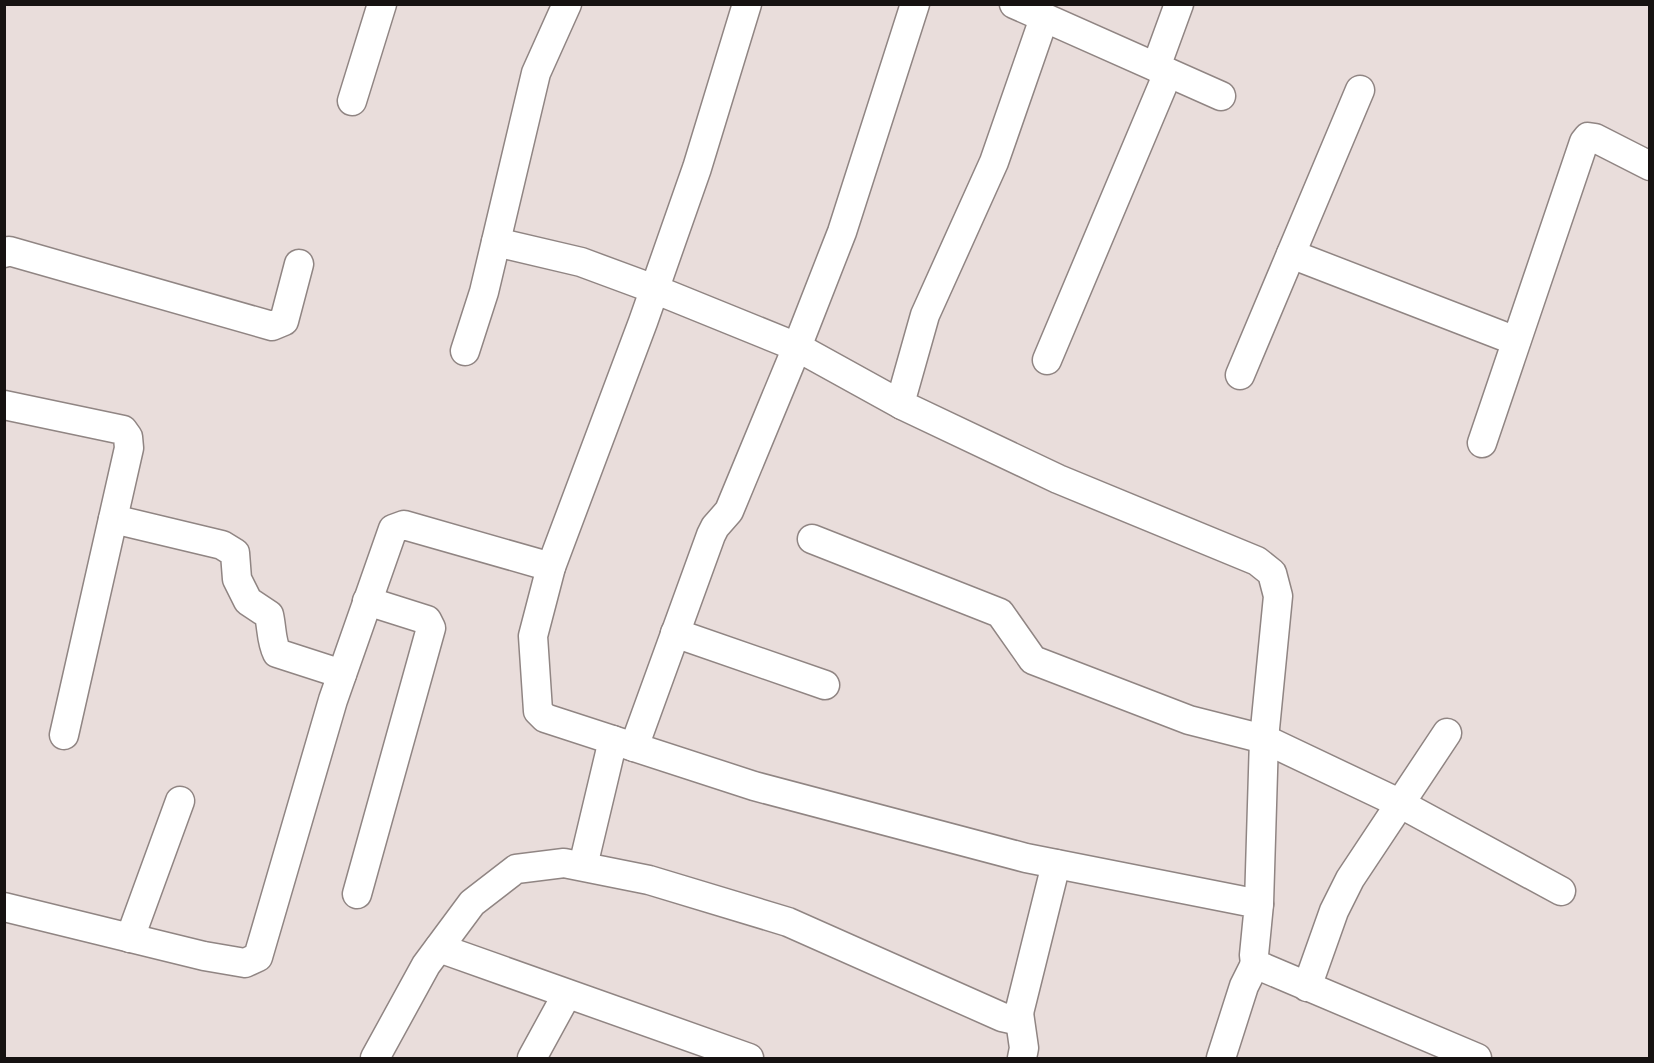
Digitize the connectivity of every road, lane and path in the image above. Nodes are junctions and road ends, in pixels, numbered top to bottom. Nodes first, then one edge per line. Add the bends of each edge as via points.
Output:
1 (382, 4) edge
2 (567, 4) edge
3 (747, 4) edge
4 (915, 4) edge
5 (1014, 4) edge
6 (1179, 4) edge
7 (1044, 18) junction
8 (1162, 70) junction
9 (1360, 90) dead end
10 (1221, 96) dead end
11 (352, 101) dead end
12 (1650, 166) edge
13 (496, 242) junction
14 (4, 253) edge
15 (1291, 254) junction
16 (299, 264) dead end
17 (654, 289) junction
18 (1516, 341) junction
19 (797, 347) junction
20 (465, 351) dead end
21 (1047, 360) dead end
22 (1240, 375) dead end
23 (4, 405) edge
24 (902, 405) junction
25 (1482, 443) dead end
26 (113, 519) junction
27 (812, 539) dead end
28 (551, 567) junction
29 (367, 601) junction
30 (675, 633) junction
31 (342, 674) junction
32 (825, 685) dead end
33 (1447, 733) dead end
34 (64, 735) dead end
35 (1264, 739) junction
36 (624, 743) junction
37 (180, 801) dead end
38 (1399, 804) junction
39 (1056, 864) junction
40 (582, 866) junction
41 (1561, 891) dead end
42 (357, 894) dead end
43 (1259, 904) junction
44 (4, 907) edge
45 (130, 938) junction
46 (439, 948) junction
47 (1255, 964) junction
48 (1307, 987) junction
49 (567, 994) junction
50 (1019, 1013) junction
51 (375, 1059) edge
52 (532, 1059) edge
53 (749, 1059) edge
54 (1022, 1059) edge
55 (1221, 1059) edge
56 (1477, 1059) edge

1 - 11 street
2 - 13 street via 536,73
3 - 17 street via 697,168
4 - 19 street via 842,232
5 - 7 street
6 - 8 street
7 - 8 street
7 - 24 street via 994,162 925,315
8 - 10 street
8 - 21 street
9 - 15 street
12 - 18 street via 1594,138 1588,137 1584,142
13 - 17 street via 581,262
13 - 20 street
14 - 16 street via 9,251 272,326 284,321
15 - 18 street
15 - 22 street
17 - 19 street
17 - 28 street
18 - 25 street
19 - 24 street
19 - 30 street via 729,511 711,534
23 - 26 street via 123,430 129,448
24 - 35 street via 1058,479 1257,561 1272,573 1278,596
26 - 31 street via 222,545 235,553 237,579 248,601 269,615 272,644 277,653
26 - 34 street
27 - 35 street via 1000,613 1033,660 1189,720
28 - 29 street via 404,525 393,529
28 - 36 street via 533,636 538,711 545,718
29 - 31 street
29 - 42 street via 427,620 431,628
30 - 32 street
30 - 36 street
31 - 45 street via 258,957 245,963
33 - 38 street
35 - 38 street
35 - 43 street
36 - 39 street via 754,786
36 - 40 street
37 - 45 street
38 - 41 street
38 - 48 street via 1350,879 1334,911
39 - 43 street
39 - 50 street
40 - 46 street via 564,863 516,869 472,903
40 - 50 street via 649,880 788,922 1002,1017 1011,1019
43 - 47 street
44 - 45 street
46 - 49 street
46 - 51 street
47 - 48 street
47 - 55 street
48 - 56 street
49 - 52 street
49 - 53 street
50 - 54 street

